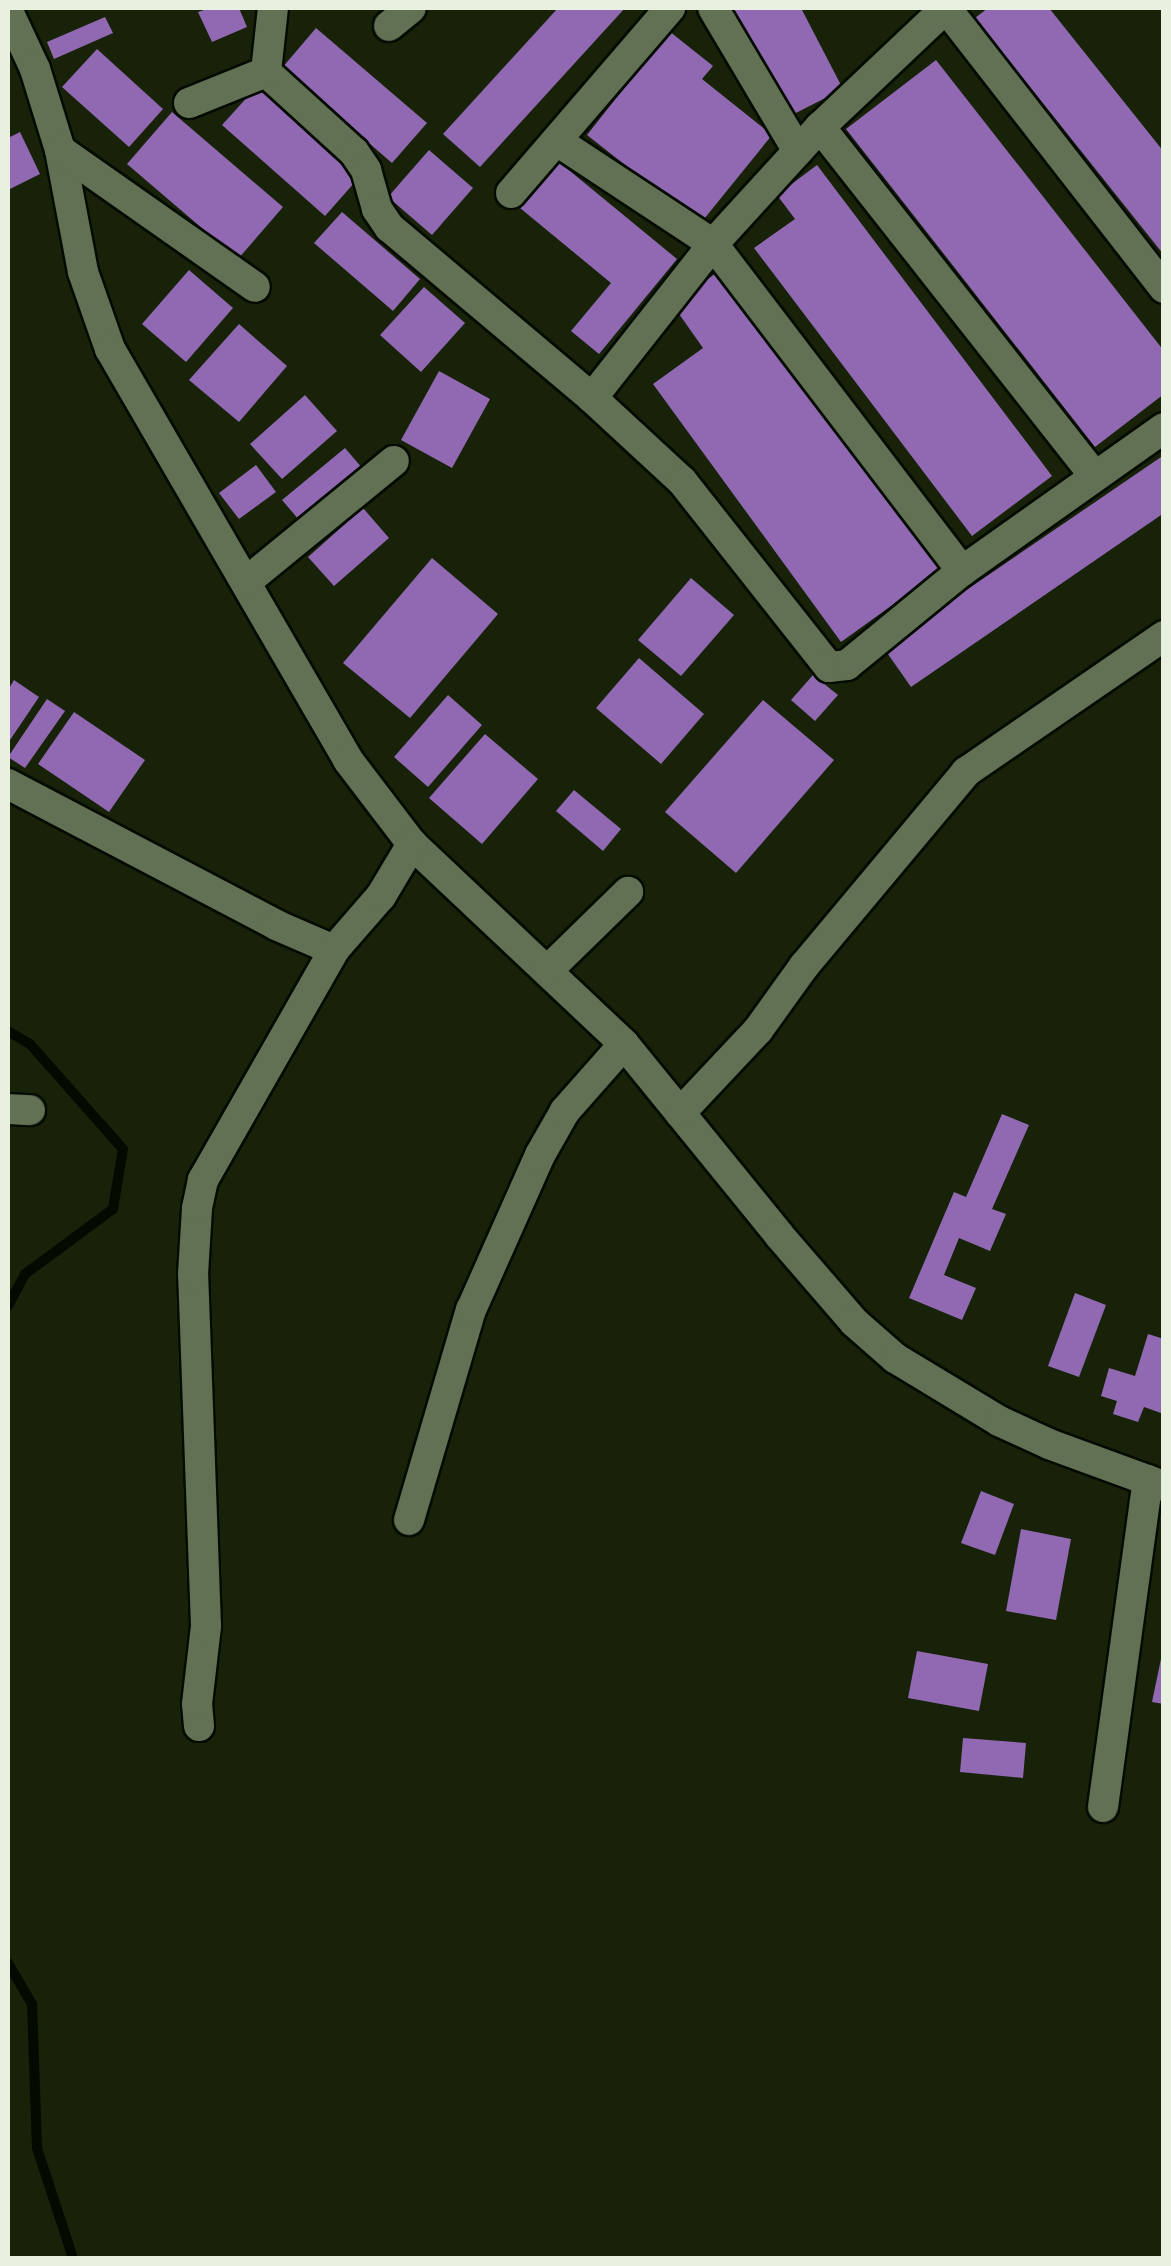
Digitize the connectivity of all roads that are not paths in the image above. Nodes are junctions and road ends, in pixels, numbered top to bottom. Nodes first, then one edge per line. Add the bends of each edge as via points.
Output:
1 (273, 8) edge
2 (670, 8) edge
3 (713, 8) edge
4 (944, 8) edge
5 (8, 11) edge
6 (266, 72) junction
7 (188, 103) dead end
8 (820, 127) junction
9 (556, 141) junction
10 (60, 150) junction
11 (798, 151) junction
12 (510, 193) dead end
13 (713, 244) junction
14 (255, 287) dead end
15 (1164, 288) edge
16 (592, 398) junction
17 (1164, 428) edge
18 (394, 461) dead end
19 (1094, 475) junction
20 (962, 571) junction
21 (246, 582) junction
22 (1164, 636) edge
23 (8, 784) edge
24 (412, 844) junction
25 (628, 892) dead end
26 (334, 950) junction
27 (548, 970) junction
28 (624, 1044) junction
29 (680, 1112) junction
30 (1156, 1483) edge
31 (409, 1520) dead end
32 (200, 1726) dead end
33 (1104, 1807) dead end

1 - 6 street
2 - 9 street
3 - 11 street
4 - 8 street
4 - 15 street
5 - 10 street
6 - 7 street
6 - 16 street via 354,152 389,227
8 - 11 street
8 - 19 street
9 - 12 street
9 - 13 street
10 - 14 street
10 - 21 street via 83,272 110,349
11 - 13 street
13 - 16 street
13 - 20 street
16 - 20 street via 682,480 829,667 847,665
17 - 19 street
18 - 21 street
19 - 20 street
21 - 24 street via 348,760
22 - 29 street via 966,772 758,1030
23 - 26 street
24 - 26 street via 380,896
24 - 27 street
25 - 27 street
26 - 32 street via 204,1180 196,1208 206,1626
27 - 28 street
28 - 29 street
28 - 31 street via 565,1112 532,1172 471,1310
29 - 30 street via 854,1322 895,1358 1049,1444
30 - 33 street

